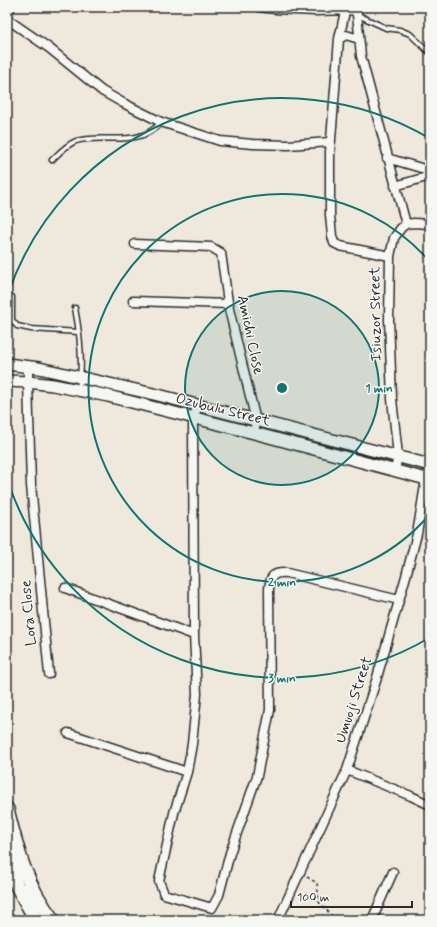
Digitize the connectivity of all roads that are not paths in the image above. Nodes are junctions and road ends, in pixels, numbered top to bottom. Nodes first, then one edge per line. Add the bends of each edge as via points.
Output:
1 (11, 7) edge
2 (259, 7) edge
3 (345, 9) edge
4 (7, 13) edge
5 (357, 14) junction
6 (7, 19) edge
7 (339, 39) junction
8 (359, 39) junction
9 (430, 53) edge
10 (161, 122) junction
11 (330, 142) junction
12 (387, 158) junction
13 (52, 160) dead end
14 (430, 172) edge
15 (430, 176) edge
16 (395, 186) junction
17 (406, 224) junction
18 (430, 224) edge
19 (135, 244) dead end
20 (390, 256) junction
21 (12, 297) dead end
22 (133, 300) dead end
23 (229, 304) junction
24 (74, 308) dead end
25 (79, 332) junction
26 (7, 364) edge
27 (28, 366) junction
28 (81, 377) junction
29 (7, 381) edge
30 (28, 382) junction
31 (79, 390) junction
32 (198, 406) junction
33 (193, 418) junction
34 (256, 421) junction
35 (254, 433) junction
36 (398, 456) junction
37 (430, 465) edge
38 (430, 468) edge
39 (395, 470) junction
40 (428, 480) edge
41 (65, 588) dead end
42 (399, 600) junction
43 (194, 635) junction
44 (49, 674) dead end
45 (68, 733) dead end
46 (347, 770) junction
47 (187, 772) junction
48 (430, 805) edge
49 (7, 809) edge
50 (7, 857) edge
51 (393, 872) dead end
52 (34, 916) edge
53 (53, 920) edge
54 (278, 920) edge
55 (372, 920) edge

1 - 4 street
2 - 3 street
3 - 5 street
3 - 7 street
5 - 8 street
5 - 9 lane via 386,28 410,34
6 - 10 street via 102,90 123,104
7 - 8 street via 346,34
7 - 11 street
8 - 12 street
10 - 11 street via 220,141 253,144
10 - 13 lane via 154,130 138,136 75,142
11 - 20 street via 330,215 334,242 340,246
12 - 14 street
12 - 16 street
15 - 16 street
16 - 17 street
17 - 18 street
17 - 20 street, Isiuzor Street via 394,238
19 - 23 street, Amichi Close via 210,247 221,253
20 - 36 street, Isiuzor Street via 389,319
21 - 25 lane via 12,320 17,326
22 - 23 street
23 - 34 street, Amichi Close
24 - 25 lane
25 - 28 lane
26 - 27 main road, Ozubulu Street
27 - 28 main road, Ozubulu Street
27 - 30 street, Lora Close
28 - 31 lane
28 - 32 main road, Ozubulu Street
29 - 30 main road, Ozubulu Street
30 - 31 main road, Ozubulu Street
30 - 44 street, Lora Close via 31,485
31 - 33 main road, Ozubulu Street
32 - 33 street
32 - 34 main road, Ozubulu Street
33 - 35 main road, Ozubulu Street
33 - 43 street
34 - 35 street
34 - 36 main road, Ozubulu Street
35 - 39 main road, Ozubulu Street
36 - 37 main road, Ozubulu Street
36 - 39 street, Isiuzor Street
38 - 40 street, Umuoji Street
39 - 40 main road, Ozubulu Street
40 - 42 street, Umuoji Street
41 - 43 street
42 - 46 street, Umuoji Street
42 - 47 street via 287,573 280,573 270,580 270,710 257,776 230,853 219,895 212,908 164,894 160,881 174,813
43 - 47 street via 197,694
45 - 47 street
46 - 48 street
46 - 54 street, Umuoji Street
49 - 52 main road
50 - 52 main road via 17,886
51 - 55 street
52 - 53 main road

